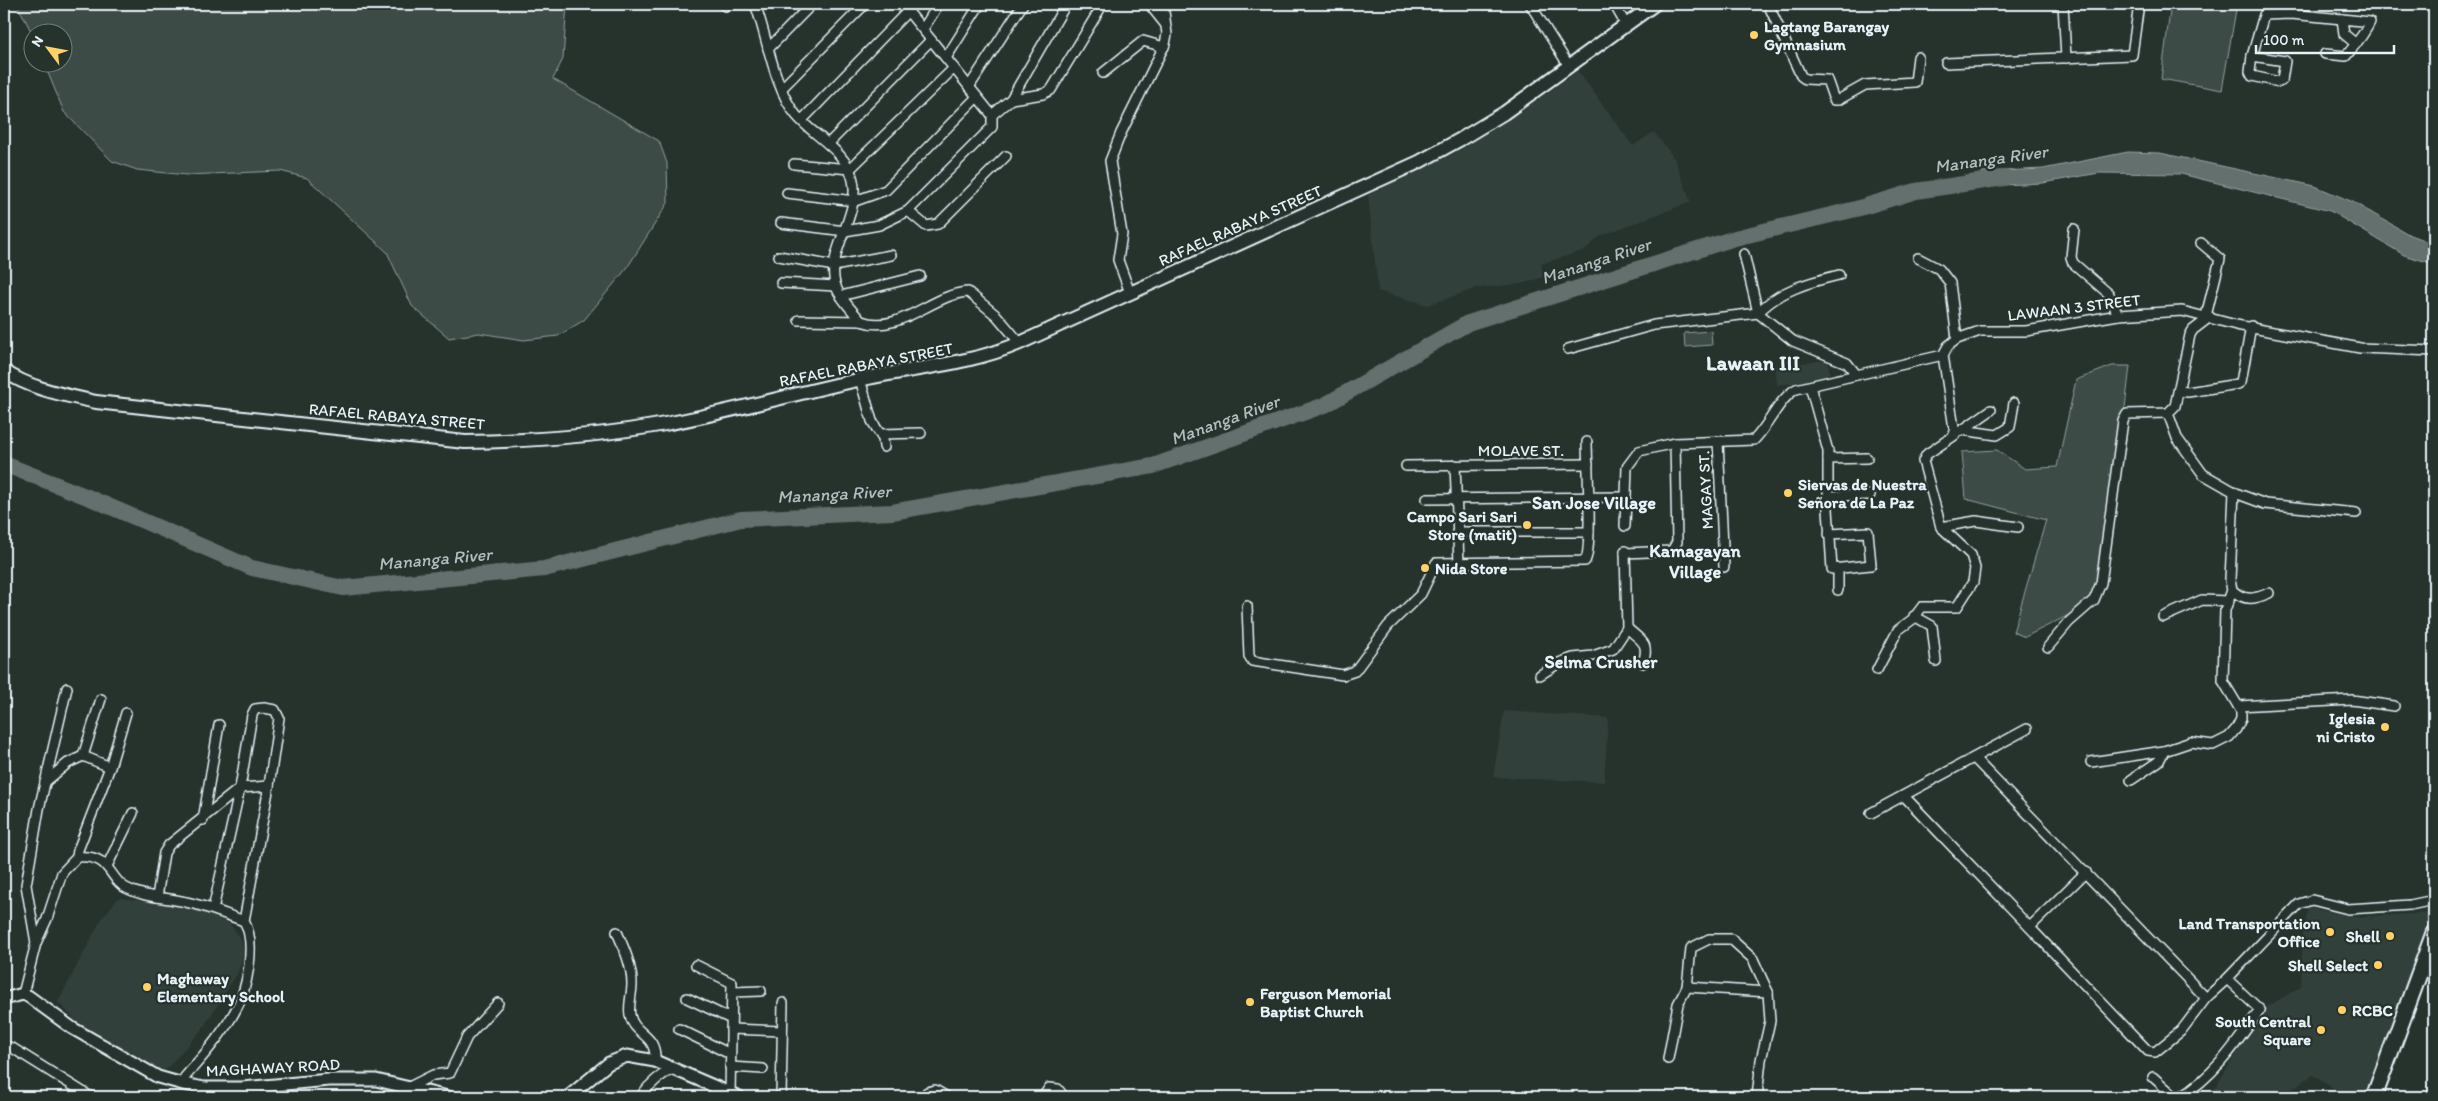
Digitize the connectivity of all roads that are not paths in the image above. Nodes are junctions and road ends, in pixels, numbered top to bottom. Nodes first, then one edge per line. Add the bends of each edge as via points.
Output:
1 (812, 4) edge
2 (865, 4) edge
3 (902, 4) edge
4 (980, 4) edge
5 (1022, 4) edge
6 (1066, 4) edge
7 (1102, 4) edge
8 (1149, 4) edge
9 (1163, 4) edge
10 (1530, 4) edge
11 (1614, 4) edge
12 (1655, 4) edge
13 (1768, 4) edge
14 (2063, 4) edge
15 (2293, 4) edge
16 (758, 6) edge
17 (935, 10) dead end
18 (2138, 11) dead end
19 (908, 12) junction
20 (2291, 14) junction
21 (2342, 19) junction
22 (1165, 24) junction
23 (1626, 25) junction
24 (923, 29) junction
25 (931, 40) junction
26 (2356, 44) junction
27 (1164, 47) junction
28 (768, 49) junction
29 (2325, 54) dead end
30 (2252, 56) dead end
31 (1918, 57) dead end
32 (946, 58) junction
33 (2066, 58) junction
34 (1946, 63) dead end
35 (1569, 66) junction
36 (954, 68) junction
37 (1103, 73) dead end
38 (970, 87) junction
39 (782, 88) junction
40 (977, 97) junction
41 (1011, 99) junction
42 (992, 116) junction
43 (802, 120) junction
44 (828, 144) junction
45 (1006, 156) dead end
46 (794, 164) dead end
47 (850, 169) junction
48 (787, 193) dead end
49 (855, 201) junction
50 (908, 211) junction
51 (781, 223) dead end
52 (2074, 229) dead end
53 (845, 231) junction
54 (2201, 243) dead end
55 (1744, 254) dead end
56 (891, 255) dead end
57 (779, 256) dead end
58 (1918, 258) dead end
59 (834, 266) junction
60 (1839, 275) dead end
61 (920, 276) dead end
62 (781, 284) dead end
63 (836, 286) junction
64 (1130, 293) junction
65 (841, 296) junction
66 (1758, 314) junction
67 (2118, 315) junction
68 (2208, 316) junction
69 (799, 320) dead end
70 (861, 321) junction
71 (2251, 326) junction
72 (1957, 339) junction
73 (1020, 343) junction
74 (1568, 350) dead end
75 (2434, 351) edge
76 (1943, 356) junction
77 (4, 371) edge
78 (1856, 374) junction
79 (860, 379) junction
80 (1810, 386) junction
81 (2179, 391) junction
82 (2014, 403) dead end
83 (1991, 410) dead end
84 (2168, 413) junction
85 (1958, 432) junction
86 (921, 433) dead end
87 (880, 434) junction
88 (1718, 441) junction
89 (1587, 442) dead end
90 (1675, 443) junction
91 (884, 447) dead end
92 (1867, 458) dead end
93 (1828, 459) junction
94 (1588, 464) junction
95 (1455, 465) junction
96 (1406, 466) dead end
97 (2234, 492) junction
98 (1870, 495) dead end
99 (1828, 496) junction
100 (1625, 497) junction
101 (1456, 498) junction
102 (1588, 498) junction
103 (1427, 499) dead end
104 (2356, 512) dead end
105 (1625, 526) dead end
106 (1941, 527) junction
107 (2018, 527) dead end
108 (1458, 532) junction
109 (1589, 532) junction
110 (1829, 534) junction
111 (1459, 563) junction
112 (1724, 567) dead end
113 (1838, 569) junction
114 (1838, 590) dead end
115 (2232, 590) junction
116 (2270, 593) dead end
117 (2229, 601) junction
118 (1247, 606) dead end
119 (1914, 616) junction
120 (2163, 617) dead end
121 (1627, 628) junction
122 (2048, 647) dead end
123 (1936, 661) dead end
124 (1643, 663) dead end
125 (1877, 670) dead end
126 (1540, 675) dead end
127 (68, 688) dead end
128 (101, 699) dead end
129 (2238, 706) junction
130 (2394, 706) dead end
131 (126, 713) dead end
132 (219, 725) dead end
133 (2027, 729) dead end
134 (2164, 751) junction
135 (83, 756) junction
136 (1974, 758) junction
137 (2091, 762) dead end
138 (110, 767) junction
139 (2131, 780) dead end
140 (46, 782) junction
141 (269, 786) junction
142 (240, 788) junction
143 (1904, 796) junction
144 (133, 813) dead end
145 (1871, 813) dead end
146 (203, 820) junction
147 (77, 857) junction
148 (107, 866) junction
149 (2086, 872) junction
150 (157, 896) junction
151 (2434, 900) edge
152 (213, 910) junction
153 (244, 921) junction
154 (2030, 927) junction
155 (617, 932) dead end
156 (2434, 933) edge
157 (36, 943) junction
158 (696, 965) dead end
159 (2227, 979) junction
160 (1687, 987) junction
161 (761, 991) dead end
162 (732, 992) junction
163 (1768, 992) junction
164 (23, 994) junction
165 (687, 998) dead end
166 (2206, 998) junction
167 (4, 999) edge
168 (498, 1003) dead end
169 (783, 1004) dead end
170 (731, 1024) junction
171 (678, 1029) dead end
172 (782, 1031) junction
173 (4, 1045) edge
174 (730, 1054) junction
175 (1668, 1059) dead end
176 (655, 1061) junction
177 (730, 1067) junction
178 (673, 1069) junction
179 (763, 1069) dead end
180 (2153, 1077) dead end
181 (183, 1084) junction
182 (407, 1088) junction
183 (734, 1095) edge
184 (91, 1097) edge
185 (448, 1097) edge
186 (568, 1097) edge
187 (640, 1097) edge
188 (782, 1097) edge
189 (924, 1097) edge
190 (947, 1097) edge
191 (1043, 1097) edge
192 (1064, 1097) edge
193 (1757, 1097) edge
194 (2374, 1097) edge

1 - 28 street
2 - 39 street
3 - 19 street
4 - 32 street
5 - 38 street
6 - 41 street
7 - 41 street via 1051,90
8 - 22 street
9 - 22 street
10 - 35 street
11 - 23 street
12 - 23 main road, RAFAEL RABAYA STREET
13 - 31 street via 1802,76 1826,80 1834,100 1865,85 1915,82
14 - 33 street
15 - 20 street
16 - 28 street
17 - 24 street
18 - 33 street via 2132,54
19 - 24 street
19 - 43 street
20 - 21 street
20 - 30 street via 2264,15
21 - 26 street via 2344,34
21 - 26 street via 2370,22
22 - 27 street
23 - 35 main road, RAFAEL RABAYA STREET
24 - 25 street
25 - 32 street
25 - 44 street
26 - 29 street via 2346,56
27 - 37 street via 1143,41
27 - 64 street via 1110,161 1122,234 1118,260
28 - 39 street
32 - 36 street
33 - 34 street
35 - 64 main road, RAFAEL RABAYA STREET via 1504,113 1419,162
36 - 38 street
36 - 47 street
38 - 40 street
39 - 43 street
40 - 42 street
40 - 49 street via 886,190
41 - 42 street
42 - 50 street via 992,127
43 - 44 street
44 - 47 street
45 - 50 street via 938,224 926,226
46 - 47 street
47 - 49 street
48 - 49 street
49 - 53 street
50 - 53 street via 878,225
51 - 53 street
52 - 67 street via 2073,263 2109,294
53 - 59 street
54 - 68 street via 2220,259
55 - 66 street
56 - 59 street
57 - 59 street
58 - 72 street via 1939,269 1950,283
59 - 63 street
60 - 66 street via 1803,284
61 - 65 street
62 - 63 street
63 - 65 street
64 - 73 main road, RAFAEL RABAYA STREET
65 - 70 street
66 - 74 street via 1654,325
66 - 78 street via 1793,341 1847,363
67 - 68 street, LAWAAN 3 STREET via 2182,311
67 - 72 street, LAWAAN 3 STREET via 2026,330 1980,331
68 - 71 street, LAWAAN 3 STREET
68 - 81 street via 2190,334
69 - 70 street
70 - 73 street via 882,324 906,317 959,292 968,292 997,316
71 - 75 street, LAWAAN 3 STREET via 2360,348
71 - 81 street via 2242,382
72 - 76 street
73 - 79 main road, RAFAEL RABAYA STREET via 954,363
76 - 78 street
76 - 85 street
77 - 79 main road, RAFAEL RABAYA STREET via 53,392 96,402 465,442 522,441 621,431
78 - 80 street
79 - 87 street via 872,421
80 - 88 street via 1786,395 1766,429 1754,440
80 - 93 street
81 - 84 street via 2175,406
82 - 85 street via 2010,427 1997,435
83 - 85 street
84 - 97 street via 2177,438 2203,474
84 - 122 street via 2127,414 2123,421 2101,583 2094,600
85 - 106 street via 1927,454 1923,461
86 - 87 street
87 - 91 street
88 - 90 street
88 - 112 street, MAGAY ST.
89 - 94 street
90 - 100 street via 1648,448 1634,456 1627,467
90 - 121 street via 1677,542 1672,551 1625,552
92 - 93 street
93 - 99 street
94 - 95 street, MOLAVE ST.
94 - 102 street
95 - 96 street, MOLAVE ST.
95 - 101 street
97 - 104 street via 2265,504
97 - 115 street
98 - 99 street
99 - 110 street
100 - 102 street
100 - 105 street
101 - 102 street
101 - 103 street
101 - 108 street
102 - 109 street
106 - 107 street via 1976,521
106 - 119 street via 1971,555 1975,568 1974,582 1956,607 1922,607
108 - 109 street
108 - 111 street
109 - 111 street via 1588,557 1579,563
110 - 113 street via 1832,569
110 - 113 street via 1868,532 1871,566
111 - 118 street via 1436,563 1422,594 1388,626 1355,671 1343,675 1252,660 1249,656
113 - 114 street
115 - 116 street via 2248,599
115 - 117 street
117 - 120 street via 2202,600
117 - 129 street via 2225,610 2223,681
119 - 123 street via 1932,626
119 - 125 street via 1898,630
121 - 124 street via 1645,643 1647,651
121 - 126 street via 1613,649 1573,658
127 - 140 street
128 - 135 street
129 - 130 street via 2352,700
129 - 134 street via 2241,719 2238,726 2221,743 2191,742
131 - 138 street
132 - 146 street
133 - 136 street
134 - 137 street
134 - 139 street via 2159,761
135 - 138 street
135 - 140 street via 68,763
136 - 143 street
136 - 149 street
138 - 147 street
140 - 157 street via 26,885
141 - 142 street
141 - 142 street via 279,718 275,710 264,708 255,709 252,716
141 - 153 street
142 - 146 street
142 - 152 street
143 - 145 street
143 - 154 street
144 - 148 street
146 - 150 street via 169,845 164,853
147 - 148 street via 98,860
147 - 157 street via 62,873
148 - 150 street via 124,888
149 - 154 street
149 - 166 street
150 - 152 street
151 - 159 street via 2348,909 2312,900 2299,904
152 - 153 street
153 - 181 street via 248,928 250,956 235,1012
154 - 166 street via 2148,1052 2155,1052 2181,1031
155 - 176 street via 629,962 632,982 630,1015 656,1050
156 - 194 main road
157 - 164 street
158 - 162 street via 732,983
159 - 166 street
159 - 180 street via 2260,1010 2230,1053 2196,1087 2180,1097
160 - 163 street
160 - 163 street via 1691,948 1708,939 1731,939 1753,960
160 - 175 street via 1678,1004
161 - 162 street
162 - 170 street
163 - 193 street via 1770,1021
164 - 167 street
164 - 181 street, MAGHAWAY ROAD via 81,1033 158,1077
165 - 170 street
168 - 182 street via 467,1036 450,1073 433,1075
169 - 172 street
170 - 172 street
170 - 174 street
171 - 174 street
172 - 188 street
173 - 184 street
174 - 177 street
176 - 178 street
176 - 186 street via 627,1056 609,1063
177 - 179 street
177 - 183 street
178 - 183 street
178 - 187 street via 664,1073
181 - 182 street, MAGHAWAY ROAD via 204,1088 242,1088 329,1080 376,1080
182 - 185 street, MAGHAWAY ROAD
189 - 190 street via 934,1090
191 - 192 street via 1049,1088 1058,1089

